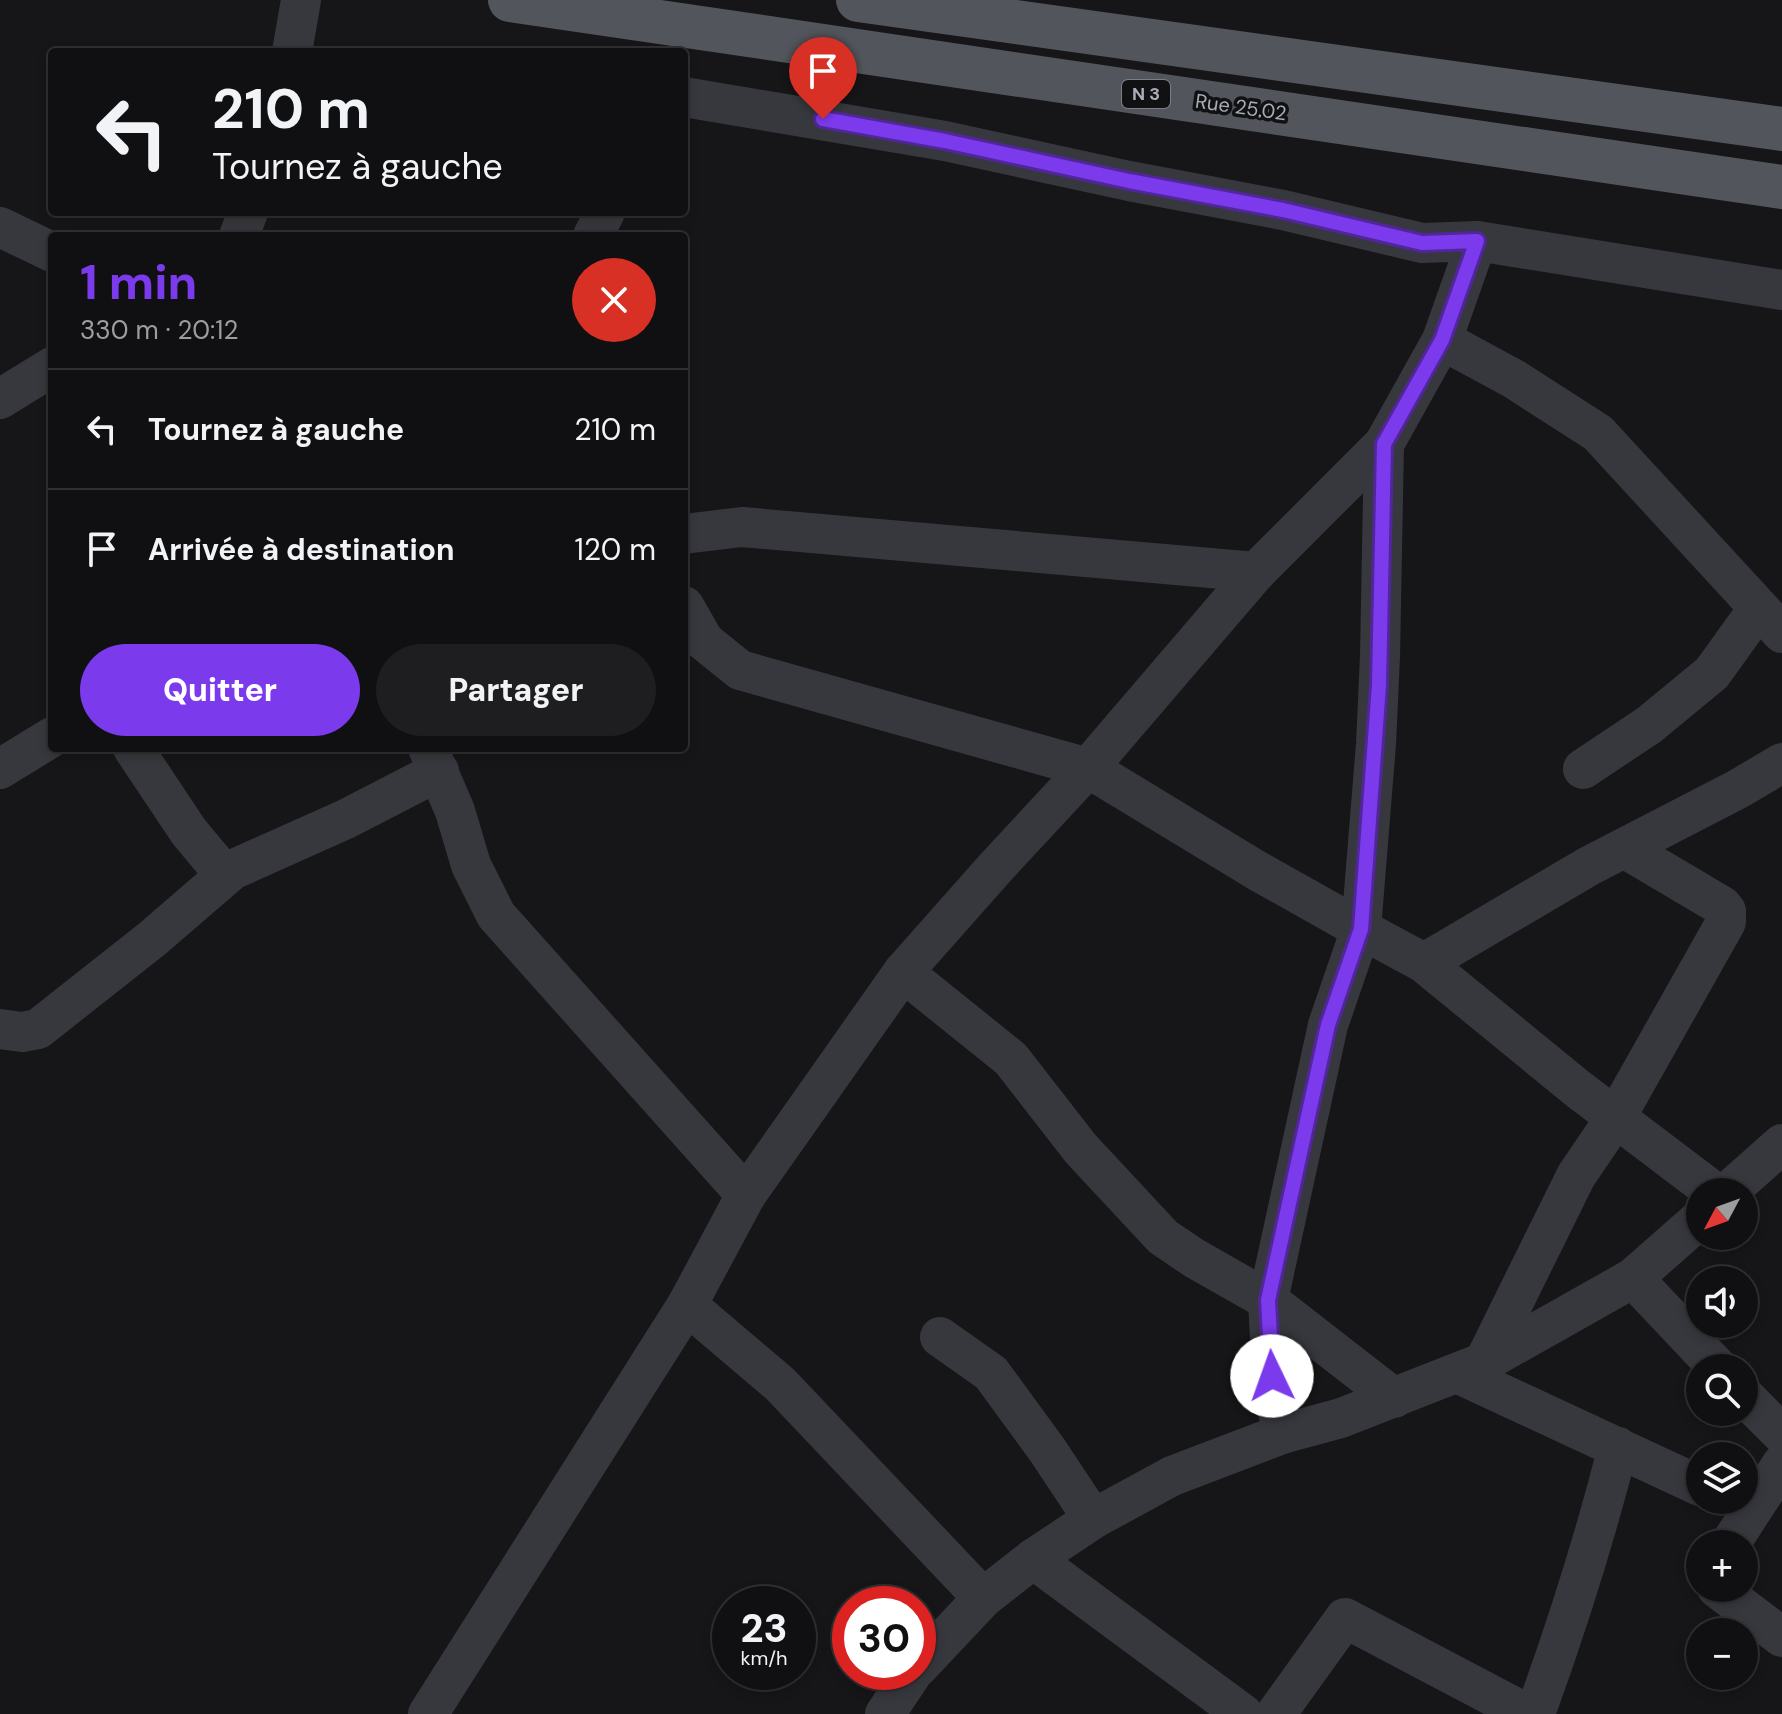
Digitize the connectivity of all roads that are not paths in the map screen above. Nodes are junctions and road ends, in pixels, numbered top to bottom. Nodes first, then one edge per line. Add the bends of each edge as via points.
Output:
1 (301, 0) edge
2 (510, 0) edge
3 (858, 0) edge
4 (293, 48) edge
5 (688, 98) edge
6 (1782, 129) edge
7 (1782, 187) edge
8 (0, 227) edge
9 (1477, 241) junction
10 (48, 250) edge
11 (1782, 290) edge
12 (1442, 340) junction
13 (48, 369) edge
14 (0, 399) edge
15 (1384, 444) junction
16 (688, 534) edge
17 (1256, 572) junction
18 (688, 613) edge
19 (1770, 621) edge
20 (48, 739) edge
21 (136, 752) edge
22 (433, 760) edge
23 (1782, 763) edge
24 (1088, 768) junction
25 (0, 769) edge
26 (1583, 769) dead end
27 (1624, 848) junction
28 (225, 875) junction
29 (1361, 929) junction
30 (1424, 963) junction
31 (903, 972) junction
32 (0, 1029) edge
33 (1616, 1117) junction
34 (1782, 1144) edge
35 (1696, 1178) edge
36 (1744, 1178) edge
37 (746, 1195) junction
38 (1686, 1231) edge
39 (1633, 1278) junction
40 (1268, 1300) junction
41 (687, 1305) junction
42 (940, 1337) dead end
43 (1705, 1354) edge
44 (1471, 1368) junction
45 (1394, 1398) junction
46 (1758, 1410) edge
47 (1282, 1434) junction
48 (1782, 1434) edge
49 (1618, 1447) junction
50 (1782, 1464) edge
51 (1686, 1479) edge
52 (1758, 1487) edge
53 (1093, 1519) junction
54 (1033, 1559) junction
55 (983, 1598) junction
56 (1736, 1602) edge
57 (1782, 1637) edge
58 (936, 1648) edge
59 (901, 1690) edge
60 (428, 1714) edge
61 (885, 1714) edge
62 (1243, 1714) edge
63 (1276, 1714) edge
64 (1527, 1714) edge
65 (1535, 1714) edge

1 - 4 street
2 - 7 main road, Rue 25.02 / N 3
3 - 6 main road
5 - 9 street via 945,141 1422,243
8 - 10 street
9 - 11 street
9 - 12 street
12 - 15 street
12 - 19 street via 1598,433
13 - 14 street
15 - 17 street
15 - 29 street via 1379,685
16 - 17 street via 742,527
17 - 24 street
18 - 24 street via 704,641 740,670
19 - 26 street via 1649,725
20 - 25 street
21 - 28 street
22 - 28 street via 346,819
22 - 37 street via 471,865 496,915
23 - 27 street
24 - 29 street
24 - 31 street
27 - 30 street
27 - 33 street via 1722,906 1727,916
28 - 32 street via 38,1029
29 - 30 street
29 - 40 street via 1328,1025
30 - 33 street
31 - 37 street
31 - 40 street via 1005,1052 1081,1149 1163,1237
33 - 35 street
33 - 44 street via 1576,1176
34 - 36 street
37 - 41 street
38 - 39 street
39 - 43 street
39 - 44 street
40 - 45 street
40 - 47 street
41 - 55 street via 780,1384
41 - 60 street
42 - 53 street via 991,1373
44 - 45 street
44 - 49 street
45 - 47 street
46 - 48 street
47 - 53 street via 1172,1476
49 - 51 street
49 - 65 street via 1578,1593
50 - 52 street
53 - 54 street
54 - 55 street
54 - 62 street
55 - 58 street
56 - 57 street
59 - 61 street
63 - 64 street via 1345,1618

